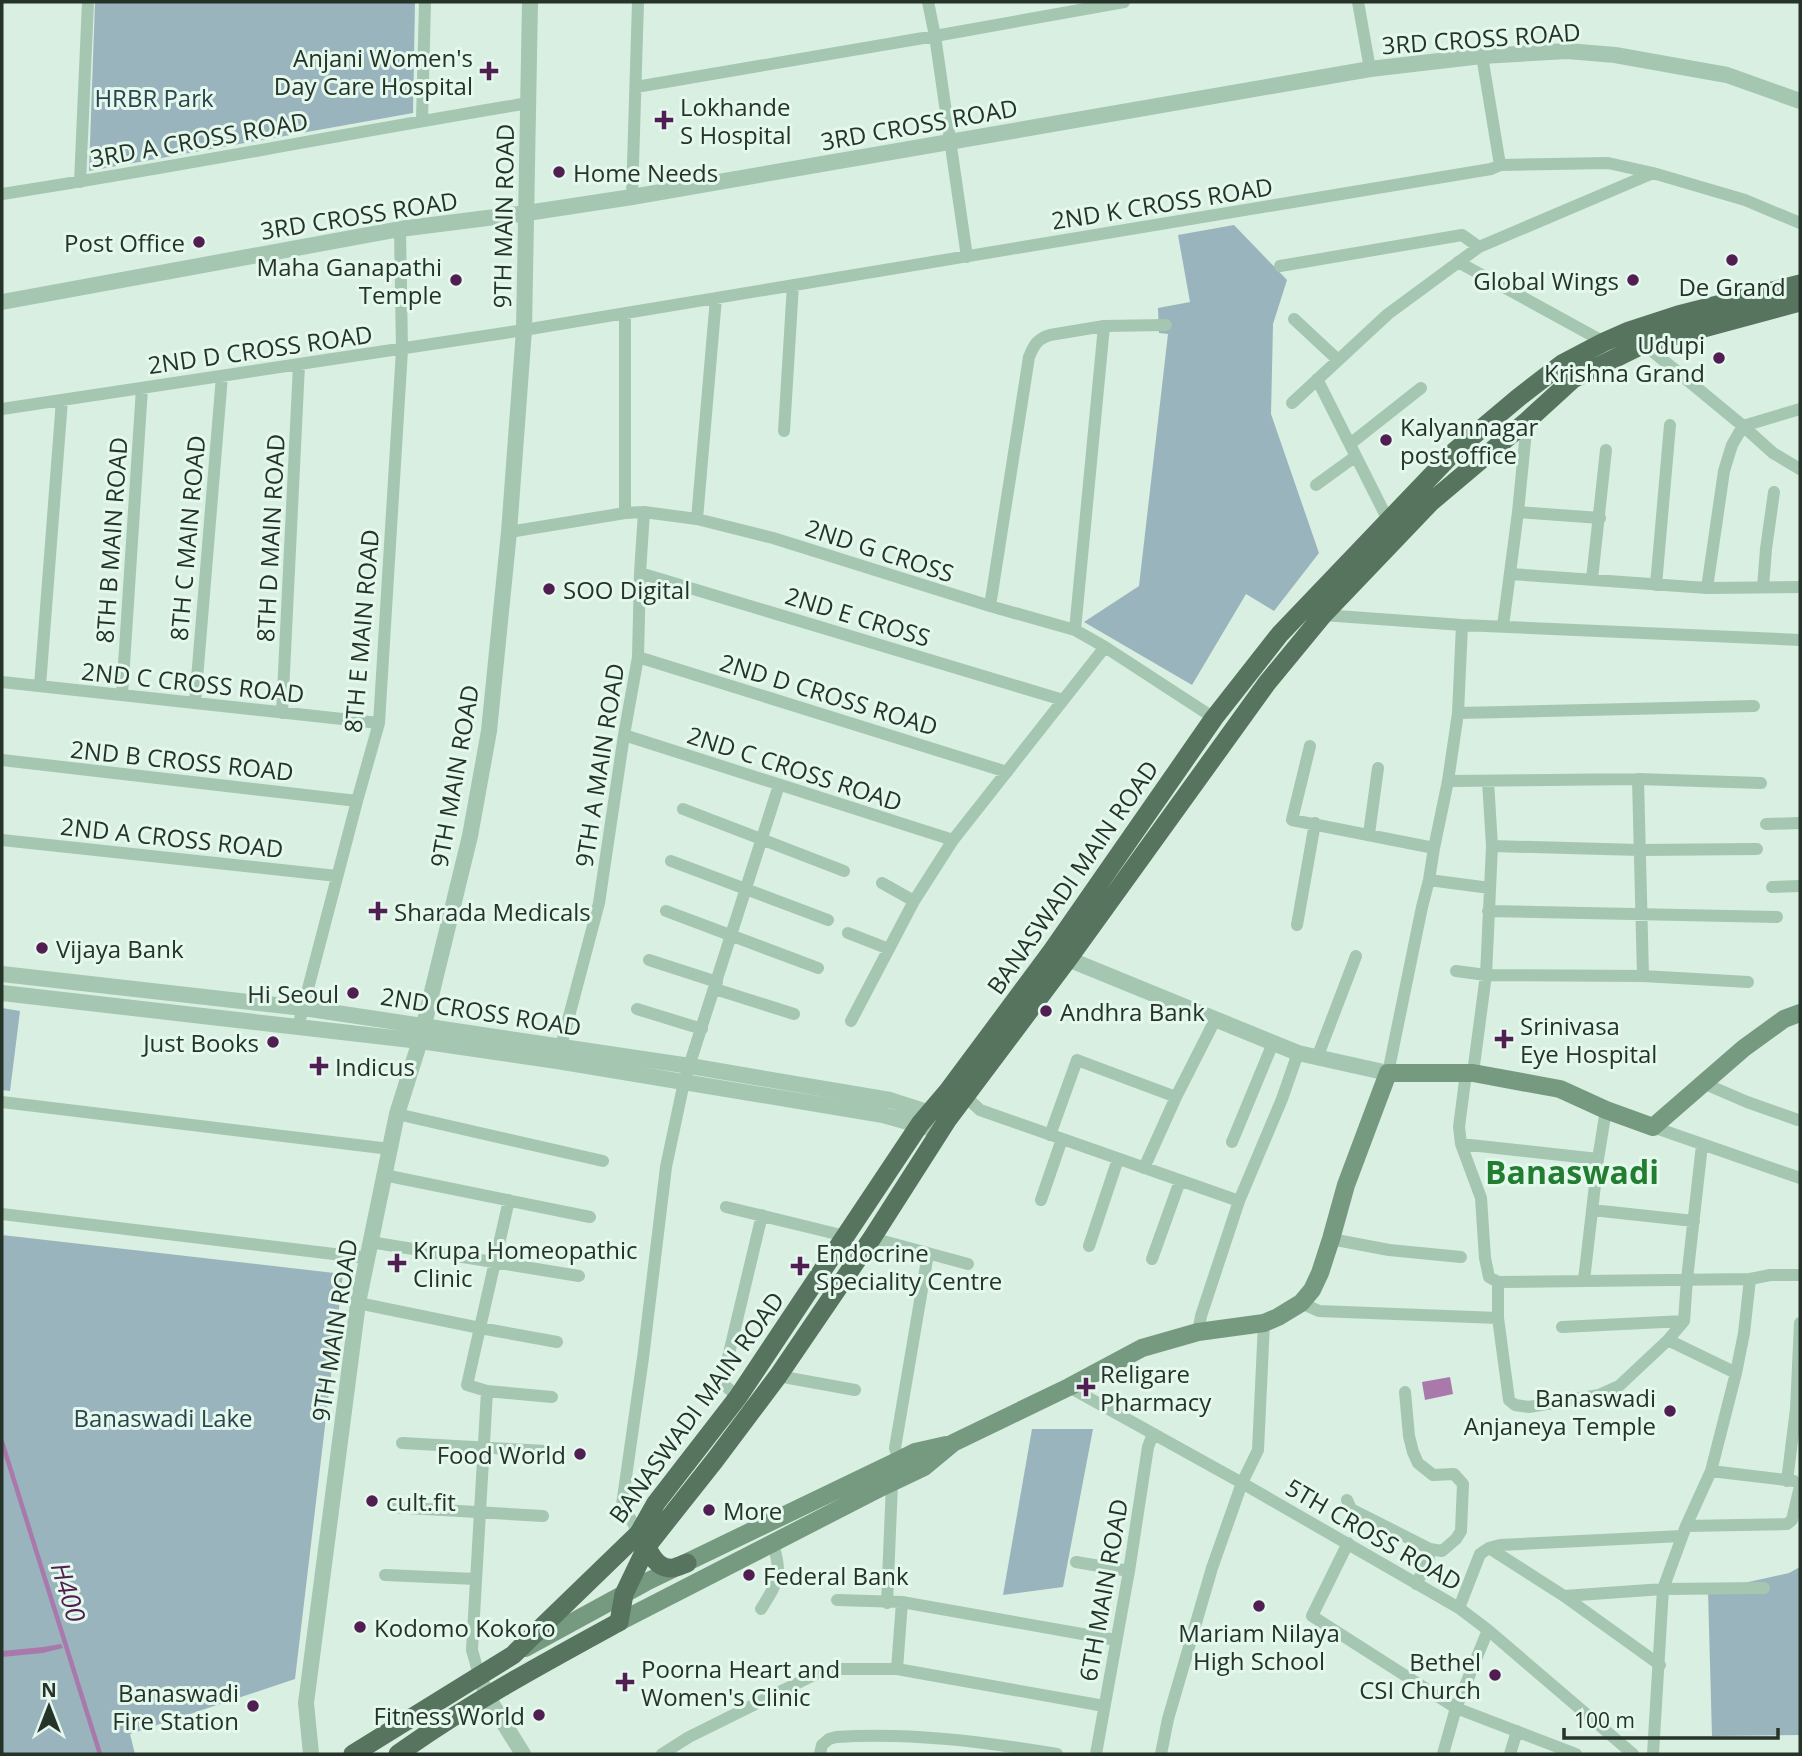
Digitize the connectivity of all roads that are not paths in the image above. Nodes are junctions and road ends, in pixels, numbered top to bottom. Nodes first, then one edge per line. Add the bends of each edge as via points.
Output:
1 (88, 2) edge
2 (425, 2) edge
3 (530, 2) edge
4 (638, 2) edge
5 (928, 2) edge
6 (1124, 2) edge
7 (1358, 2) edge
8 (935, 36) junction
9 (1482, 56) junction
10 (1370, 69) junction
11 (636, 87) junction
12 (1800, 101) edge
13 (529, 103) junction
14 (422, 120) junction
15 (950, 142) junction
16 (1500, 165) junction
17 (1653, 173) junction
18 (80, 182) junction
19 (2, 194) edge
20 (632, 197) junction
21 (527, 214) junction
22 (1800, 223) edge
23 (400, 229) junction
24 (1479, 247) junction
25 (967, 257) junction
26 (1458, 261) junction
27 (1280, 266) dead end
28 (1800, 284) edge
29 (793, 285) junction
30 (716, 298) junction
31 (2, 302) edge
32 (1800, 302) edge
33 (625, 313) junction
34 (1294, 319) dead end
35 (1104, 326) junction
36 (1166, 326) dead end
37 (524, 330) junction
38 (1636, 338) junction
39 (1604, 342) junction
40 (402, 350) junction
41 (1338, 360) junction
42 (299, 365) junction
43 (222, 376) junction
44 (1317, 379) junction
45 (142, 388) junction
46 (1421, 388) dead end
47 (62, 400) junction
48 (1292, 403) dead end
49 (2, 408) edge
50 (1800, 409) edge
51 (1527, 421) junction
52 (1670, 425) dead end
53 (1743, 426) junction
54 (784, 430) dead end
55 (1353, 450) junction
56 (1606, 450) dead end
57 (1800, 468) edge
58 (1316, 485) dead end
59 (1774, 492) dead end
60 (645, 512) junction
61 (1518, 512) junction
62 (625, 513) junction
63 (1600, 518) junction
64 (697, 519) junction
65 (1388, 520) junction
66 (509, 532) junction
67 (640, 573) junction
68 (1511, 573) junction
69 (1592, 579) junction
70 (1656, 585) junction
71 (1763, 587) junction
72 (1800, 587) edge
73 (1707, 588) junction
74 (990, 606) junction
75 (1317, 609) junction
76 (1462, 625) junction
77 (1503, 626) junction
78 (1075, 630) junction
79 (1800, 640) edge
80 (1105, 647) junction
81 (638, 657) junction
82 (2, 682) edge
83 (40, 686) junction
84 (122, 695) junction
85 (1063, 700) junction
86 (195, 703) junction
87 (1755, 706) dead end
88 (282, 713) junction
89 (1458, 713) junction
90 (1214, 718) junction
91 (379, 723) junction
92 (624, 735) junction
93 (1310, 746) dead end
94 (2, 760) edge
95 (1378, 768) dead end
96 (1007, 772) junction
97 (1638, 779) junction
98 (1448, 781) junction
99 (1488, 781) junction
100 (1761, 783) dead end
101 (779, 785) junction
102 (357, 800) junction
103 (683, 809) dead end
104 (1800, 823) edge
105 (1315, 824) junction
106 (1766, 824) dead end
107 (1369, 834) junction
108 (762, 839) junction
109 (2, 840) edge
110 (953, 840) junction
111 (1492, 846) junction
112 (1434, 848) junction
113 (1757, 849) dead end
114 (1639, 850) junction
115 (671, 861) dead end
116 (844, 871) dead end
117 (337, 876) junction
118 (1429, 880) junction
119 (882, 883) dead end
120 (1800, 886) edge
121 (1772, 887) dead end
122 (1490, 888) junction
123 (746, 889) junction
124 (914, 901) junction
125 (666, 911) dead end
126 (1488, 911) junction
127 (1642, 914) junction
128 (1777, 916) dead end
129 (828, 920) dead end
130 (1297, 925) dead end
131 (848, 933) dead end
132 (732, 936) junction
133 (889, 949) junction
134 (1356, 956) dead end
135 (1068, 959) junction
136 (649, 960) dead end
137 (818, 968) dead end
138 (1457, 971) dead end
139 (2, 974) edge
140 (1486, 975) junction
141 (1643, 976) junction
142 (1748, 982) dead end
143 (716, 986) junction
144 (2, 993) edge
145 (303, 1008) junction
146 (637, 1009) dead end
147 (1800, 1013) edge
148 (794, 1014) dead end
149 (1214, 1020) junction
150 (851, 1021) dead end
151 (298, 1027) junction
152 (702, 1029) junction
153 (422, 1033) junction
154 (1273, 1043) junction
155 (1298, 1053) junction
156 (559, 1054) junction
157 (1317, 1058) junction
158 (690, 1066) junction
159 (1388, 1073) junction
160 (1470, 1073) junction
161 (684, 1082) junction
162 (1703, 1083) junction
163 (957, 1094) junction
164 (1176, 1097) junction
165 (2, 1102) edge
166 (1606, 1110) junction
167 (397, 1114) junction
168 (1798, 1120) dead end
169 (935, 1122) junction
170 (1653, 1127) junction
171 (1056, 1137) junction
172 (1232, 1142) dead end
173 (1461, 1144) junction
174 (1703, 1145) junction
175 (390, 1149) junction
176 (1118, 1159) junction
177 (1598, 1159) junction
178 (603, 1161) dead end
179 (1144, 1168) junction
180 (384, 1175) junction
181 (1800, 1178) edge
182 (1180, 1181) junction
183 (509, 1200) junction
184 (1041, 1200) dead end
185 (1239, 1201) junction
186 (726, 1207) dead end
187 (1592, 1210) junction
188 (2, 1214) edge
189 (762, 1214) junction
190 (590, 1217) dead end
191 (1694, 1221) junction
192 (845, 1236) junction
193 (872, 1238) junction
194 (1331, 1239) junction
195 (370, 1242) junction
196 (1089, 1246) dead end
197 (928, 1254) junction
198 (1461, 1257) dead end
199 (367, 1258) junction
200 (1152, 1259) dead end
201 (495, 1262) junction
202 (968, 1264) dead end
203 (1800, 1275) edge
204 (579, 1276) dead end
205 (1687, 1279) junction
206 (1750, 1279) junction
207 (1584, 1280) junction
208 (1498, 1282) junction
209 (358, 1303) junction
210 (1301, 1303) junction
211 (1497, 1318) junction
212 (1684, 1321) junction
213 (1264, 1323) junction
214 (1800, 1323) edge
215 (1562, 1326) dead end
216 (480, 1328) junction
217 (1198, 1332) junction
218 (1668, 1340) junction
219 (557, 1342) dead end
220 (1736, 1373) junction
221 (778, 1376) junction
222 (1069, 1387) junction
223 (856, 1390) dead end
224 (487, 1391) junction
225 (1405, 1392) dead end
226 (552, 1397) dead end
227 (738, 1397) junction
228 (1153, 1434) junction
229 (402, 1443) dead end
230 (953, 1443) junction
231 (485, 1447) junction
232 (546, 1451) dead end
233 (899, 1460) junction
234 (1711, 1471) junction
235 (892, 1483) junction
236 (1242, 1483) junction
237 (1796, 1483) edge
238 (1347, 1500) dead end
239 (391, 1507) dead end
240 (481, 1512) junction
241 (543, 1516) dead end
242 (1684, 1531) junction
243 (643, 1540) junction
244 (1348, 1543) junction
245 (773, 1544) junction
246 (1489, 1548) junction
247 (1430, 1549) junction
248 (1076, 1562) dead end
249 (687, 1563) junction
250 (1129, 1571) junction
251 (385, 1575) dead end
252 (476, 1579) junction
253 (1416, 1584) junction
254 (1764, 1588) dead end
255 (1664, 1589) junction
256 (624, 1594) junction
257 (1564, 1596) junction
258 (837, 1600) dead end
259 (887, 1602) junction
260 (902, 1602) junction
261 (1459, 1608) junction
262 (761, 1609) dead end
263 (619, 1622) junction
264 (1488, 1630) junction
265 (1116, 1640) junction
266 (513, 1655) junction
267 (1660, 1665) junction
268 (897, 1669) junction
269 (479, 1675) junction
270 (487, 1696) junction
271 (1104, 1706) junction
272 (1457, 1708) junction
273 (1517, 1731) junction
274 (1627, 1752) edge
275 (311, 1754) edge
276 (353, 1754) edge
277 (398, 1754) edge
278 (523, 1754) edge
279 (663, 1754) edge
280 (820, 1754) edge
281 (1058, 1754) edge
282 (1096, 1754) edge
283 (1161, 1754) edge
284 (1443, 1754) edge
285 (1510, 1754) edge
286 (1576, 1754) edge
287 (1653, 1754) edge

1 - 18 street
2 - 14 street
3 - 13 street, 9TH MAIN ROAD
4 - 11 street
5 - 8 street
6 - 8 street
7 - 10 street
8 - 11 street
8 - 15 street
9 - 10 street, 3RD CROSS ROAD
9 - 12 street, 3RD CROSS ROAD via 1567,51 1615,55 1727,75
9 - 16 street
10 - 15 street, 3RD CROSS ROAD
11 - 20 street
13 - 14 street, 3RD A CROSS ROAD
13 - 21 street, 9TH MAIN ROAD
14 - 18 street, 3RD A CROSS ROAD
15 - 20 street, 3RD CROSS ROAD
15 - 25 street
16 - 17 street, 2ND K CROSS ROAD via 1608,163
16 - 25 street, 2ND K CROSS ROAD
17 - 22 street, 2ND K CROSS ROAD via 1745,200
17 - 24 street
18 - 19 street, 3RD A CROSS ROAD
20 - 21 street, 3RD CROSS ROAD
21 - 23 street, 3RD CROSS ROAD
21 - 37 street, 9TH MAIN ROAD
23 - 31 street, 3RD CROSS ROAD
23 - 40 street, 8TH E MAIN ROAD
24 - 26 street
24 - 27 street via 1462,236
25 - 29 street, 2ND K CROSS ROAD
26 - 39 street
26 - 41 street via 1388,314
28 - 38 main road, BANASWADI MAIN ROAD via 1678,316
29 - 30 street, 2ND K CROSS ROAD
29 - 54 street
30 - 33 street, 2ND K CROSS ROAD
30 - 64 street
32 - 38 main road, BANASWADI MAIN ROAD
33 - 37 street, 2ND K CROSS ROAD
33 - 62 street
34 - 41 street
35 - 36 street
35 - 74 street via 1042,338 1034,344
35 - 78 street
37 - 40 street, 2ND D CROSS ROAD
37 - 66 street, 9TH MAIN ROAD
38 - 39 main road, BANASWADI MAIN ROAD
38 - 51 main road, BANASWADI MAIN ROAD via 1573,379
38 - 53 street
39 - 65 main road, BANASWADI MAIN ROAD via 1562,365 1518,398 1455,451
40 - 42 street, 2ND D CROSS ROAD
40 - 91 street, 8TH E MAIN ROAD
41 - 44 street
42 - 43 street, 2ND D CROSS ROAD
42 - 88 street, 8TH D MAIN ROAD
43 - 45 street, 2ND D CROSS ROAD
43 - 86 street, 8TH C MAIN ROAD
44 - 48 street
44 - 55 street
45 - 47 street, 2ND D CROSS ROAD
45 - 84 street, 8TH B MAIN ROAD
46 - 55 street
47 - 49 street, 2ND D CROSS ROAD
47 - 83 street
50 - 53 street
51 - 61 street
51 - 75 main road, BANASWADI MAIN ROAD via 1431,502
52 - 70 street
53 - 57 street via 1773,453
53 - 73 street via 1724,471
55 - 58 street
55 - 65 street
56 - 63 street
59 - 71 street
60 - 62 street, 2ND G CROSS
60 - 64 street, 2ND G CROSS
60 - 67 street, 9TH A MAIN ROAD
61 - 63 street
61 - 68 street
62 - 66 street, 2ND G CROSS
63 - 69 street
64 - 74 street, 2ND G CROSS
65 - 75 main road, BANASWADI MAIN ROAD
66 - 153 street, 9TH MAIN ROAD via 487,744 470,836
67 - 81 street, 9TH A MAIN ROAD
67 - 85 street, 2ND E CROSS
68 - 69 street
68 - 77 street
69 - 70 street
70 - 73 street
71 - 72 street
71 - 73 street
74 - 78 street, 2ND G CROSS
75 - 76 street
75 - 90 main road, BANASWADI MAIN ROAD via 1280,634
75 - 135 main road, BANASWADI MAIN ROAD
76 - 77 street
76 - 89 street
77 - 79 street
78 - 80 street, 2ND G CROSS
80 - 85 street
80 - 90 street, 2ND G CROSS
81 - 92 street, 9TH A MAIN ROAD
81 - 96 street, 2ND D CROSS ROAD
82 - 83 street, 2ND C CROSS ROAD
83 - 84 street, 2ND C CROSS ROAD
84 - 86 street, 2ND C CROSS ROAD
85 - 96 street
86 - 88 street, 2ND C CROSS ROAD
87 - 89 street
88 - 91 street, 2ND C CROSS ROAD
89 - 98 street
90 - 163 main road, BANASWADI MAIN ROAD
91 - 102 street, 8TH E MAIN ROAD
92 - 101 street, 2ND C CROSS ROAD
92 - 156 street, 9TH A MAIN ROAD via 598,903
93 - 105 street via 1292,820
94 - 102 street, 2ND B CROSS ROAD
95 - 107 street
96 - 110 street
97 - 99 street
97 - 100 street
97 - 114 street
98 - 99 street
98 - 112 street
99 - 111 street
101 - 108 street
101 - 110 street, 2ND C CROSS ROAD
102 - 117 street, 8TH E MAIN ROAD
103 - 108 street
104 - 106 street
105 - 107 street
105 - 130 street
107 - 112 street
108 - 116 street
108 - 123 street
109 - 117 street, 2ND A CROSS ROAD
110 - 124 street
111 - 114 street
111 - 122 street
112 - 118 street
113 - 114 street
114 - 127 street
115 - 123 street
117 - 145 street, 8TH E MAIN ROAD
118 - 122 street
118 - 159 street
119 - 124 street
120 - 121 street
122 - 126 street
123 - 129 street
123 - 132 street
124 - 133 street
125 - 132 street
126 - 127 street
126 - 140 street
127 - 128 street
127 - 141 street
131 - 133 street
132 - 137 street
132 - 143 street
133 - 150 street
134 - 157 street
135 - 149 street
135 - 163 main road, BANASWADI MAIN ROAD
136 - 143 street
138 - 140 street
139 - 145 street, 2ND CROSS ROAD
140 - 141 street
140 - 160 street
141 - 142 street
143 - 148 street
143 - 152 street
144 - 151 street, 2ND CROSS ROAD
145 - 151 street, 8TH E MAIN ROAD
145 - 153 street, 2ND CROSS ROAD
146 - 152 street
147 - 162 main road via 1784,1019
149 - 154 street
149 - 164 street
151 - 153 street, 2ND CROSS ROAD
152 - 158 street
153 - 156 street, 2ND CROSS ROAD
153 - 167 street, 9TH MAIN ROAD
154 - 155 street
154 - 172 street
155 - 157 street
155 - 185 street
156 - 158 street, 2ND CROSS ROAD
156 - 161 street, 2ND CROSS ROAD
157 - 159 street
158 - 161 street
158 - 169 street, 2ND CROSS ROAD via 890,1100
159 - 160 main road
159 - 194 main road
160 - 166 main road via 1559,1089
160 - 173 street
161 - 169 street, 2ND CROSS ROAD
161 - 243 street via 666,1167 622,1506
162 - 168 street
162 - 170 main road
163 - 169 main road, BANASWADI MAIN ROAD
163 - 171 street via 980,1110
164 - 171 street via 1077,1060
164 - 179 street
165 - 175 street
166 - 170 main road
166 - 177 street
167 - 175 street, 9TH MAIN ROAD
167 - 178 street
169 - 192 main road, BANASWADI MAIN ROAD
169 - 193 main road, BANASWADI MAIN ROAD
170 - 174 street
171 - 176 street
171 - 184 street
173 - 177 street
173 - 208 street via 1480,1198 1489,1277
174 - 181 street
174 - 191 street
175 - 180 street, 9TH MAIN ROAD
176 - 179 street
176 - 196 street
177 - 187 street
179 - 182 street
180 - 183 street
180 - 195 street, 9TH MAIN ROAD
182 - 185 street
182 - 200 street
183 - 190 street
183 - 201 street
185 - 217 street
186 - 189 street
187 - 191 street
187 - 207 street
188 - 199 street
189 - 192 street
189 - 227 street via 722,1383
191 - 205 street
192 - 227 main road, BANASWADI MAIN ROAD
193 - 197 street
193 - 221 main road, BANASWADI MAIN ROAD
194 - 198 street
194 - 210 main road via 1312,1290
195 - 199 street, 9TH MAIN ROAD
195 - 201 street
197 - 202 street
197 - 233 street via 895,1448
199 - 209 street, 9TH MAIN ROAD
201 - 204 street
201 - 216 street
203 - 206 street
205 - 206 street
205 - 207 street
205 - 212 street
206 - 220 street
207 - 208 street
208 - 211 street
209 - 216 street
209 - 275 street, 9TH MAIN ROAD via 306,1703
210 - 211 street via 1319,1311
210 - 213 main road, BANASWADI MAIN ROAD
211 - 218 street via 1509,1400 1515,1405 1600,1395 1619,1386
212 - 215 street
212 - 218 street
213 - 217 main road, BANASWADI MAIN ROAD
213 - 236 street via 1258,1450
214 - 237 street
216 - 219 street
216 - 224 street via 467,1385
217 - 222 main road, BANASWADI MAIN ROAD via 1142,1348
218 - 220 street
220 - 234 street
221 - 223 street
221 - 243 main road, BANASWADI MAIN ROAD via 715,1460
222 - 228 street, 5TH CROSS ROAD
222 - 230 main road, BANASWADI MAIN ROAD
224 - 226 street
224 - 231 street
225 - 247 street via 1409,1436 1418,1463 1433,1475 1454,1474 1463,1484 1457,1539 1442,1551
227 - 243 main road, BANASWADI MAIN ROAD via 656,1503
228 - 236 street, 5TH CROSS ROAD
228 - 250 street, 6TH MAIN ROAD
229 - 231 street
230 - 233 main road, BANASWADI MAIN ROAD
230 - 235 main road, BANASWADI MAIN ROAD via 924,1467
231 - 232 street
231 - 240 street
233 - 249 main road, BANASWADI MAIN ROAD
234 - 237 street
234 - 242 street
235 - 245 main road, BANASWADI MAIN ROAD
235 - 259 street
236 - 244 street, 5TH CROSS ROAD
236 - 283 street via 1209,1581
237 - 242 street via 1792,1520 1787,1524
238 - 247 street via 1351,1509
239 - 240 street
240 - 241 street
240 - 252 street
242 - 246 street
242 - 255 street
243 - 249 main road via 660,1565 670,1569
243 - 256 main road, BANASWADI MAIN ROAD
243 - 266 main road, BANASWADI MAIN ROAD
244 - 253 street, 5TH CROSS ROAD
244 - 272 street via 1312,1616
245 - 262 street via 778,1578
245 - 263 main road, BANASWADI MAIN ROAD
246 - 257 street
246 - 261 street via 1480,1554
247 - 253 street
248 - 250 street
249 - 256 main road, BANASWADI MAIN ROAD
250 - 265 street, 6TH MAIN ROAD
251 - 252 street
252 - 269 street via 472,1650
253 - 261 street, 5TH CROSS ROAD
254 - 255 street
255 - 257 street
255 - 267 street
256 - 263 main road, BANASWADI MAIN ROAD
256 - 266 main road, BANASWADI MAIN ROAD
257 - 267 street
258 - 259 street
259 - 260 street
260 - 265 street
260 - 268 street
261 - 264 street, 5TH CROSS ROAD
263 - 270 main road, BANASWADI MAIN ROAD
264 - 272 street
264 - 274 street, 5TH CROSS ROAD
265 - 271 street, 6TH MAIN ROAD
266 - 269 main road, BANASWADI MAIN ROAD
267 - 287 street
268 - 271 street
268 - 279 street via 818,1673
269 - 270 street
269 - 276 main road, BANASWADI MAIN ROAD
270 - 277 main road, BANASWADI MAIN ROAD
270 - 278 street
271 - 282 street, 6TH MAIN ROAD
272 - 273 street
272 - 284 street
273 - 285 street
273 - 286 street
280 - 281 street via 829,1739 844,1737 980,1742

